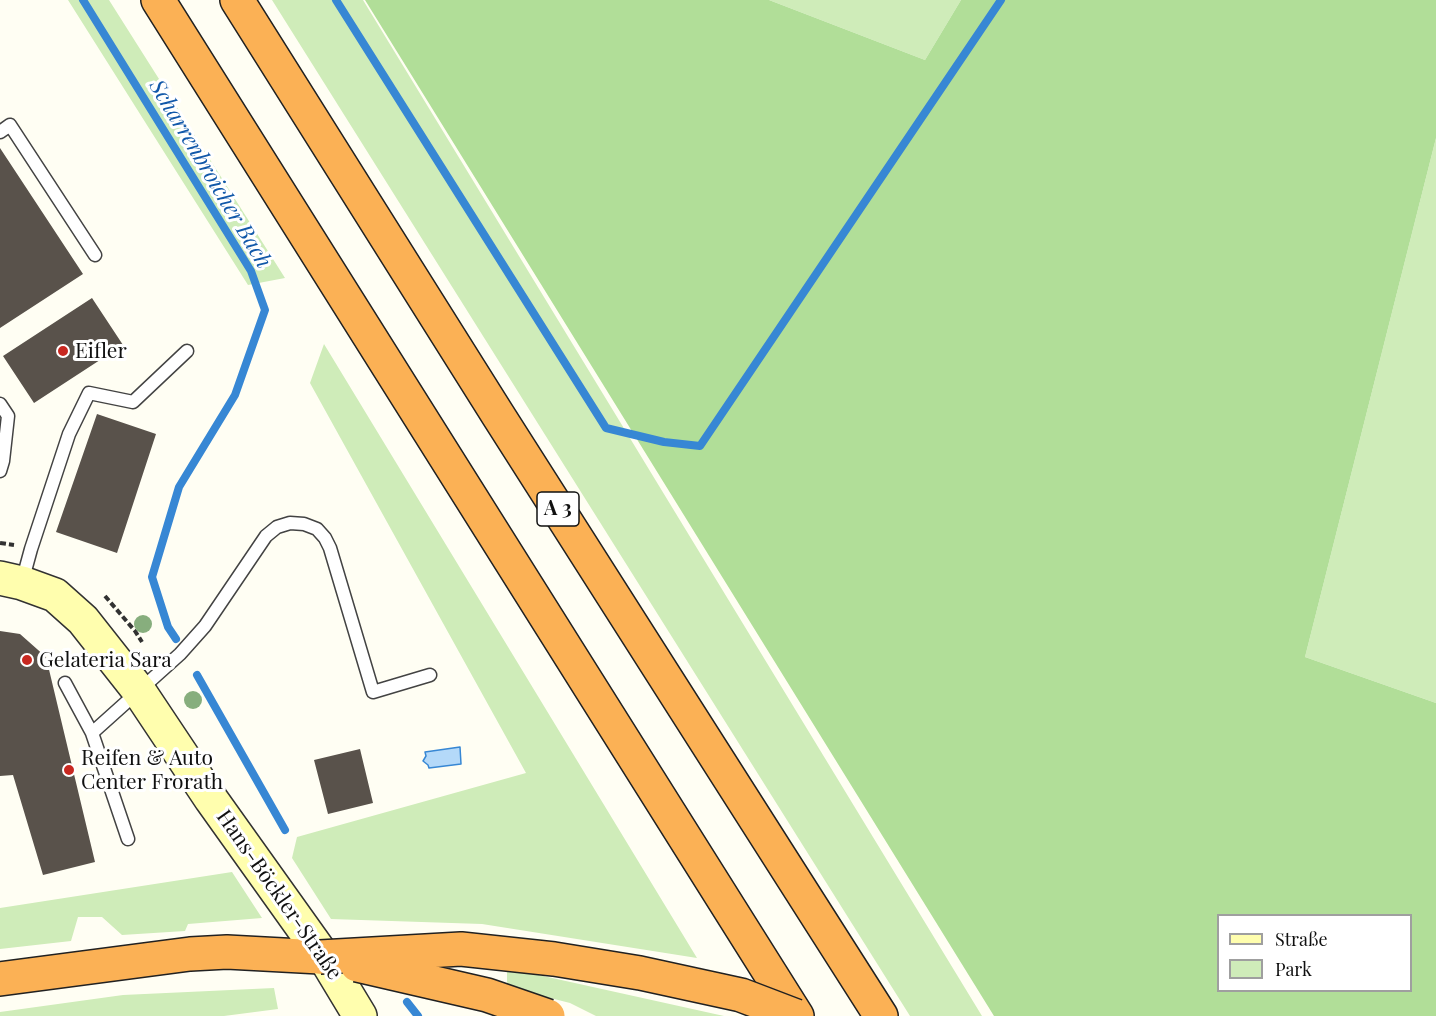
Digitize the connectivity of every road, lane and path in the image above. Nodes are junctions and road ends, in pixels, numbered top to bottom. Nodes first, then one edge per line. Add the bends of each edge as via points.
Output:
1 (158, 0) edge
2 (237, 0) edge
3 (0, 132) edge
4 (95, 255) dead end
5 (187, 351) dead end
6 (0, 404) edge
7 (0, 471) edge
8 (11, 580) edge
9 (430, 675) dead end
10 (65, 683) dead end
11 (139, 692) junction
12 (92, 733) junction
13 (128, 839) dead end
14 (320, 957) junction
15 (0, 979) edge
16 (360, 1016) edge
17 (548, 1016) edge
18 (796, 1016) edge
19 (881, 1016) edge

1 - 18 highway
2 - 19 highway, A 3
3 - 4 lane via 10,125
5 - 8 lane via 133,402 89,393 69,434 31,549
6 - 7 lane via 8,416
8 - 11 street, Hans-Böckler-Straße via 55,595 83,620
9 - 11 lane via 374,692 325,538 317,529 290,523 266,536 205,626
10 - 12 lane
11 - 12 lane
11 - 16 street, Hans-Böckler-Straße via 328,963
12 - 13 lane
14 - 15 highway via 190,954
14 - 17 highway, bridge via 487,995
14 - 18 highway, bridge via 461,949 554,959 741,995

